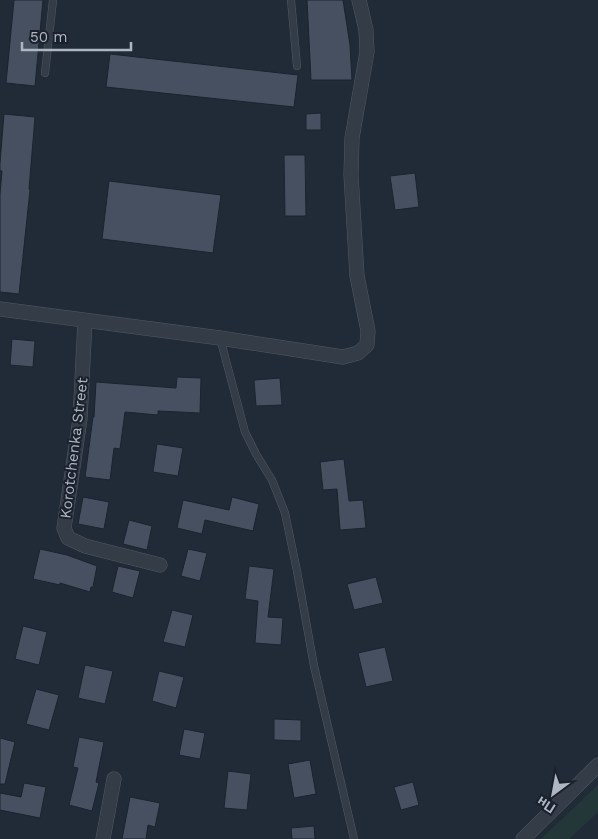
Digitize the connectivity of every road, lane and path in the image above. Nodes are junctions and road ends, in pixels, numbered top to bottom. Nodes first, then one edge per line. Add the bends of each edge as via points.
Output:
1 (53, 0) edge
2 (291, 0) edge
3 (359, 0) edge
4 (297, 66) dead end
5 (45, 72) dead end
6 (0, 310) edge
7 (86, 321) junction
8 (220, 338) junction
9 (160, 565) dead end
10 (598, 765) edge
11 (114, 779) dead end
12 (102, 839) edge
13 (354, 839) edge
14 (522, 839) edge

1 - 5 lane
2 - 4 lane
3 - 8 street via 367,52 352,138 351,176 357,276 368,331 367,345 358,353 343,357
6 - 7 street
7 - 8 street
7 - 9 street, Korotchenka Street via 80,419 64,528 68,538 86,546
8 - 13 lane via 245,432 272,480 285,513 314,666
10 - 14 street
11 - 12 street

